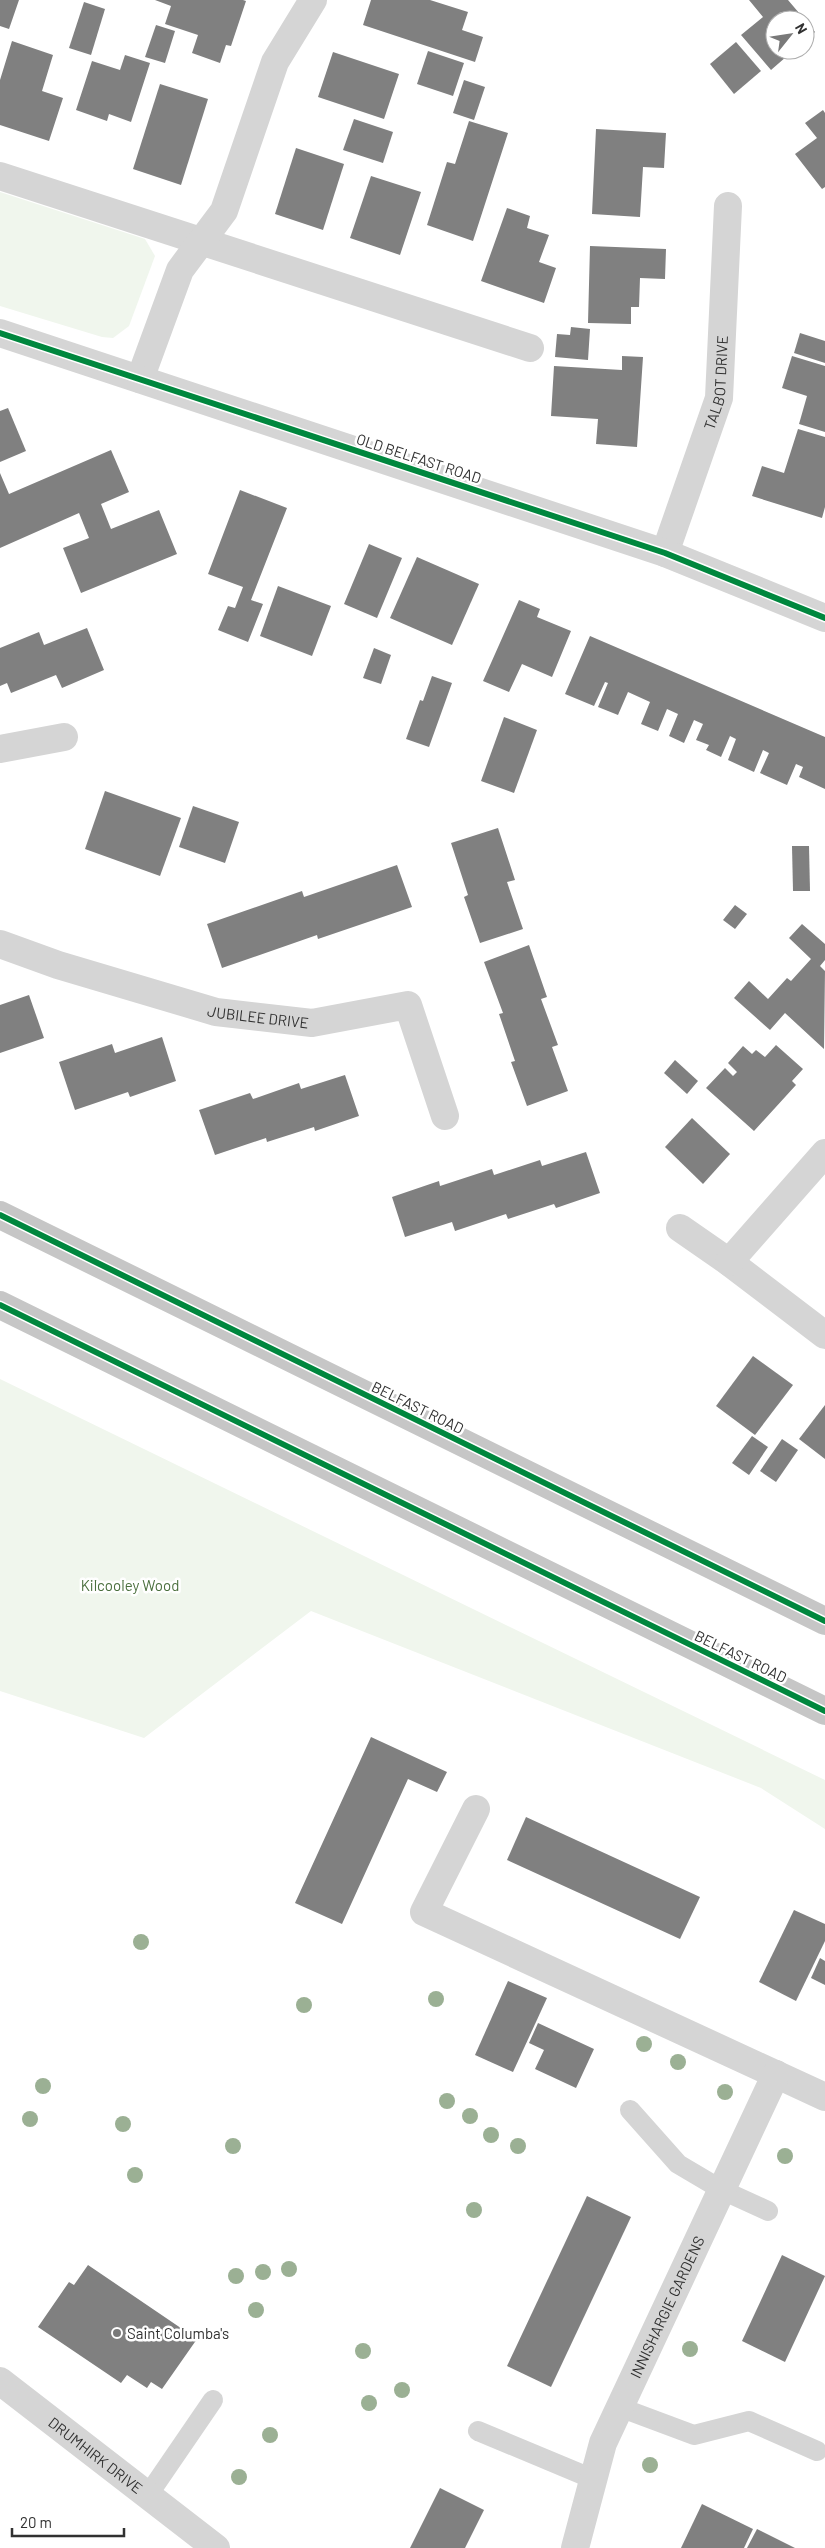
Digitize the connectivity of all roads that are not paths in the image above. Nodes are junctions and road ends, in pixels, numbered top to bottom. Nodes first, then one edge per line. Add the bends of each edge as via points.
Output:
1 (313, 0) edge
2 (0, 176) edge
3 (728, 206) dead end
4 (200, 240) junction
5 (0, 333) edge
6 (530, 348) dead end
7 (140, 379) junction
8 (665, 553) junction
9 (825, 618) edge
10 (64, 737) dead end
11 (0, 749) edge
12 (0, 944) edge
13 (445, 1116) dead end
14 (825, 1153) edge
15 (0, 1215) edge
16 (680, 1228) dead end
17 (729, 1262) junction
18 (0, 1305) edge
19 (825, 1335) edge
20 (825, 1621) edge
21 (825, 1711) edge
22 (476, 1810) dead end
23 (776, 2074) junction
24 (825, 2097) edge
25 (630, 2110) dead end
26 (722, 2190) junction
27 (768, 2211) dead end
28 (0, 2381) edge
29 (213, 2400) dead end
30 (619, 2407) junction
31 (478, 2431) dead end
32 (817, 2451) dead end
33 (593, 2479) junction
34 (148, 2495) junction
35 (216, 2548) edge
36 (575, 2548) edge

1 - 4 street via 275,62 224,211
2 - 4 street
3 - 8 street, TALBOT DRIVE via 719,398
4 - 6 street
4 - 7 street via 180,270
5 - 7 street, OLD BELFAST ROAD
7 - 8 street, OLD BELFAST ROAD
8 - 9 street, OLD BELFAST ROAD
10 - 11 street
12 - 13 street, JUBILEE DRIVE via 58,965 216,1012 312,1023 408,1005
14 - 17 street
15 - 20 highway, BELFAST ROAD
16 - 17 street
17 - 19 street
18 - 21 highway, BELFAST ROAD
22 - 23 street via 424,1912
23 - 24 street
23 - 26 street, INNISHARGIE GARDENS
25 - 26 lane via 678,2164
26 - 27 lane
26 - 30 street, INNISHARGIE GARDENS
28 - 34 street, DRUMHIRK DRIVE
29 - 34 lane
30 - 32 lane via 694,2434 749,2421
30 - 33 street, INNISHARGIE GARDENS via 603,2442
31 - 33 lane
33 - 36 street, INNISHARGIE GARDENS
34 - 35 street, DRUMHIRK DRIVE

